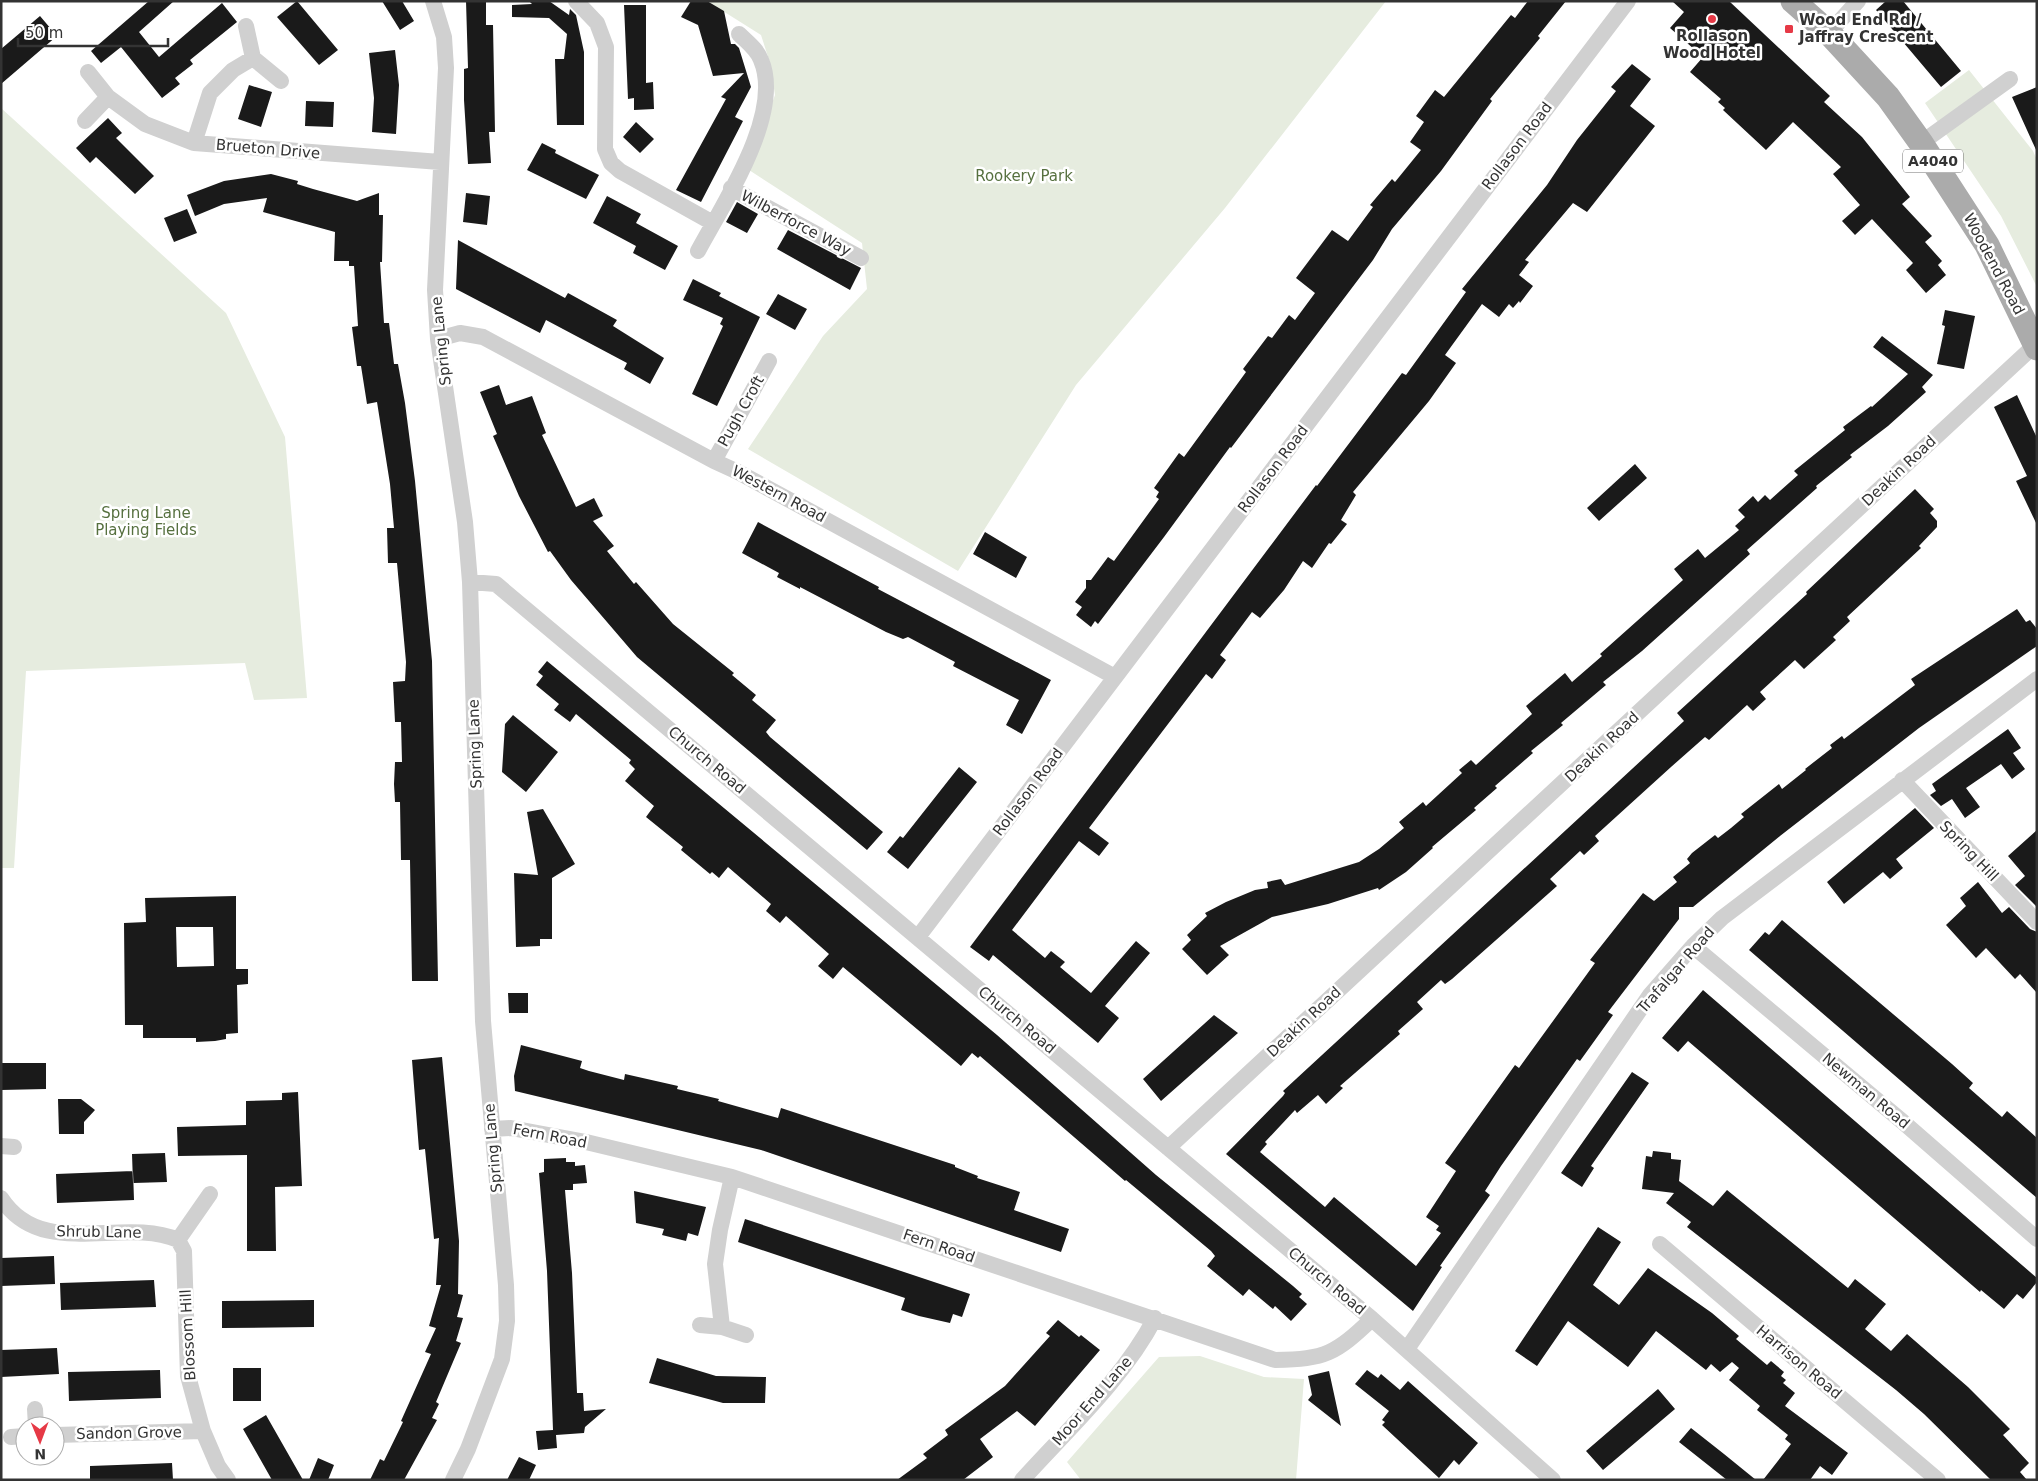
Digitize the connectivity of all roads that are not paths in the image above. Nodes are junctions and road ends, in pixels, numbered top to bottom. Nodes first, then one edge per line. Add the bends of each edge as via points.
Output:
1 (433, 1) edge
2 (576, 1) edge
3 (1628, 1) edge
4 (1793, 1) edge
5 (1858, 1) edge
6 (246, 26) dead end
7 (1829, 33) junction
8 (739, 34) dead end
9 (253, 58) junction
10 (88, 72) dead end
11 (2010, 79) dead end
12 (281, 81) dead end
13 (108, 97) junction
14 (85, 121) dead end
15 (194, 143) junction
16 (1921, 143) junction
17 (440, 162) junction
18 (731, 188) junction
19 (713, 223) junction
20 (698, 252) dead end
21 (861, 258) dead end
22 (438, 339) junction
23 (2036, 347) edge
24 (768, 360) dead end
25 (714, 461) junction
26 (470, 582) junction
27 (1115, 677) junction
28 (2037, 679) edge
29 (1902, 780) junction
30 (2037, 922) edge
31 (918, 937) junction
32 (1693, 946) junction
33 (492, 1129) junction
34 (1168, 1148) junction
35 (732, 1177) junction
36 (210, 1194) dead end
37 (1, 1198) edge
38 (2037, 1239) edge
39 (178, 1240) junction
40 (1660, 1244) dead end
41 (1155, 1318) junction
42 (1372, 1319) junction
43 (700, 1325) dead end
44 (722, 1327) junction
45 (746, 1335) dead end
46 (1407, 1349) junction
47 (35, 1409) dead end
48 (35, 1416) edge
49 (203, 1431) junction
50 (65, 1435) edge
51 (228, 1480) edge
52 (453, 1480) edge
53 (1022, 1480) edge
54 (1553, 1480) edge
55 (1938, 1480) edge

1 - 17 street, Spring Lane via 444,37 446,68
2 - 19 street via 597,23 606,47 605,148 611,164
3 - 27 street, Rollason Road
4 - 7 main road, Woodend Road / A4040
5 - 7 street
6 - 9 street
7 - 16 main road, Woodend Road / A4040 via 1888,97
8 - 18 street, Wilberforce Way via 762,60 766,99 753,147
9 - 12 street
9 - 15 street via 233,70 210,93
10 - 13 street, Brueton Drive
11 - 16 street
13 - 14 street
13 - 15 street, Brueton Drive via 145,124
15 - 17 street, Brueton Drive
16 - 23 main road, Woodend Road / A4040 via 1987,245
17 - 22 street, Spring Lane via 435,290
18 - 19 street, Wilberforce Way
18 - 21 street, Wilberforce Way
19 - 20 street, Wilberforce Way
22 - 25 street, Western Road via 460,333 484,337
22 - 26 street, Spring Lane via 466,522
23 - 34 street, Deakin Road
24 - 25 street, Pugh Croft
25 - 27 street, Western Road
26 - 31 street, Church Road via 496,584
26 - 33 street, Spring Lane via 483,1021
27 - 31 street, Rollason Road
28 - 29 street, Trafalgar Road
29 - 30 street, Spring Hill
29 - 32 street, Trafalgar Road via 1722,918
31 - 34 street, Church Road
32 - 38 street, Newman Road
32 - 46 street, Trafalgar Road via 1650,995
33 - 35 street, Fern Road via 511,1128 576,1140
33 - 52 street, Spring Lane via 507,1321 502,1359
34 - 42 street, Church Road
35 - 41 street, Fern Road
35 - 44 street via 715,1264
36 - 39 street
37 - 39 street, Shrub Lane via 9,1209 42,1230 66,1234 162,1233
39 - 49 street, Blossom Hill via 184,1251 188,1376
40 - 55 street, Harrison Road
41 - 42 street, Fern Road via 1275,1360 1302,1360 1330,1353 1347,1344
41 - 53 street, Moor End Lane via 1136,1350 1100,1394
42 - 46 street, Church Road
43 - 44 street
44 - 45 street
46 - 54 street, Church Road
47 - 48 street
49 - 50 street, Sandon Grove
49 - 51 street, Blossom Hill via 218,1466

